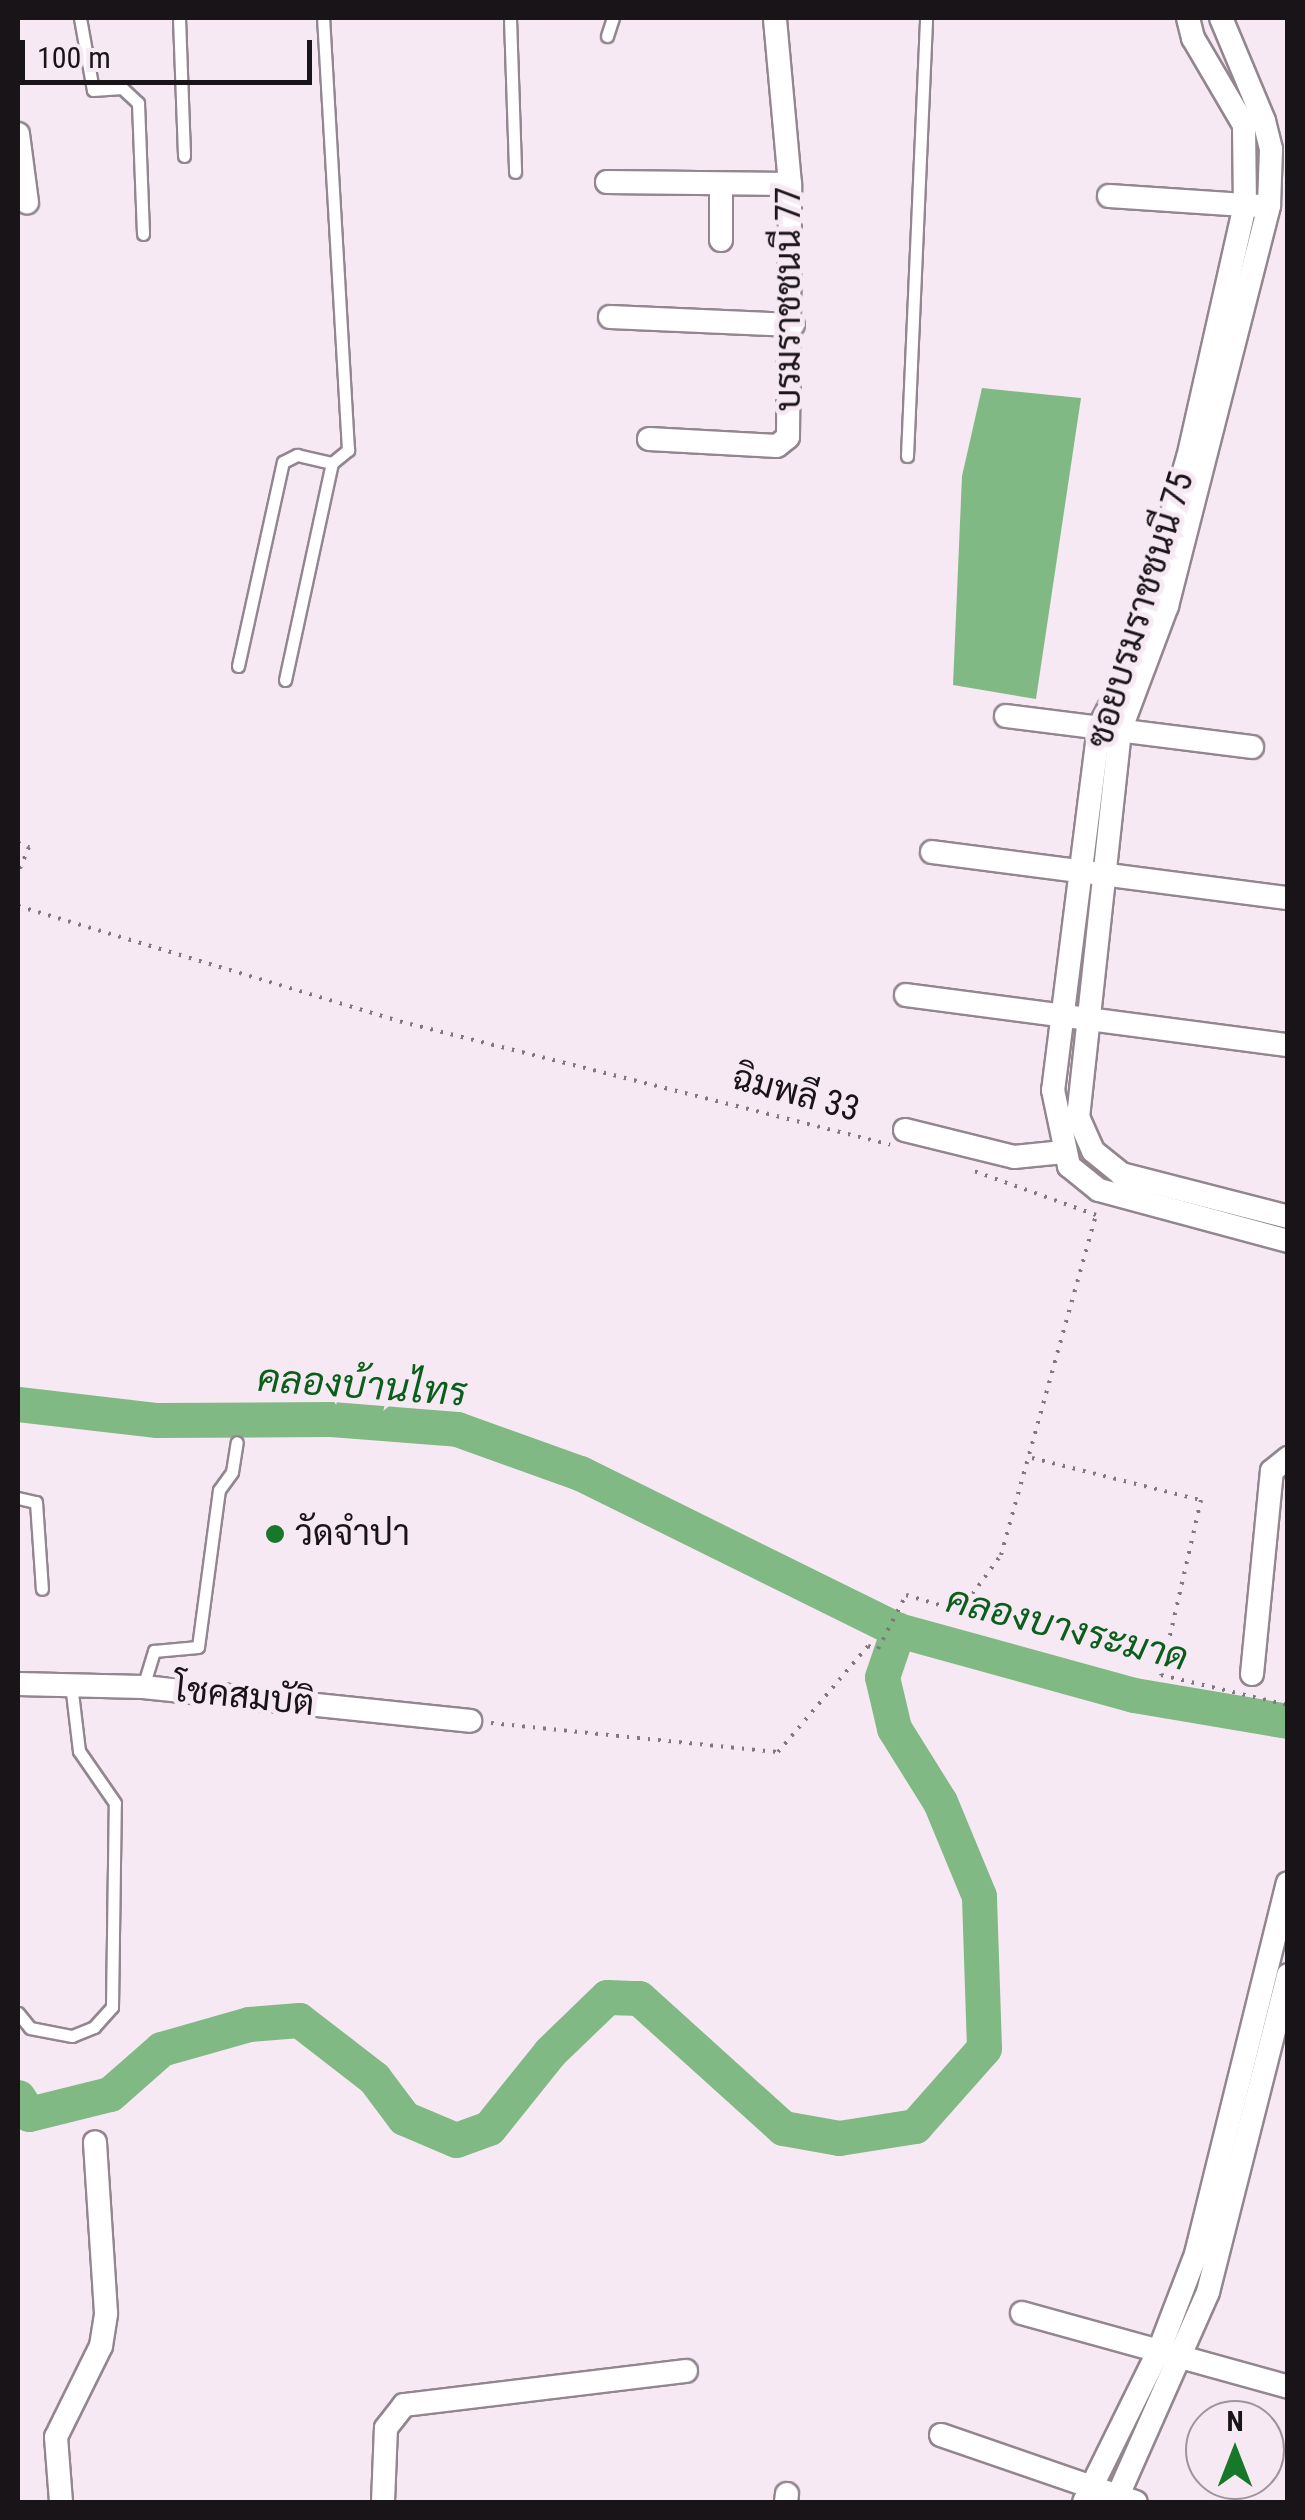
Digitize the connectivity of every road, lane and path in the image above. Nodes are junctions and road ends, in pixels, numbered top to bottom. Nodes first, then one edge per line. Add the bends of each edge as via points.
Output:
1 (80, 18) edge
2 (179, 18) edge
3 (323, 18) edge
4 (510, 18) edge
5 (613, 18) edge
6 (775, 18) edge
7 (926, 18) edge
8 (1222, 26) edge
9 (1190, 28) edge
10 (607, 36) dead end
11 (18, 134) edge
12 (184, 156) dead end
13 (514, 172) dead end
14 (607, 182) dead end
15 (720, 184) junction
16 (790, 184) junction
17 (1109, 196) dead end
18 (27, 202) dead end
19 (1257, 206) junction
20 (143, 234) dead end
21 (721, 240) dead end
22 (610, 317) dead end
23 (792, 325) junction
24 (648, 439) dead end
25 (907, 456) dead end
26 (332, 463) junction
27 (238, 666) dead end
28 (285, 680) dead end
29 (1006, 716) dead end
30 (1110, 729) junction
31 (1252, 747) dead end
32 (18, 843) edge
33 (932, 852) dead end
34 (1090, 871) junction
35 (18, 873) edge
36 (1288, 898) edge
37 (18, 906) edge
38 (906, 995) dead end
39 (1060, 1018) junction
40 (1085, 1020) junction
41 (1288, 1045) edge
42 (903, 1139) joint
43 (1064, 1152) junction
44 (957, 1164) dead end
45 (1288, 1217) edge
46 (1288, 1240) edge
47 (238, 1442) dead end
48 (1032, 1458) junction
49 (1288, 1458) edge
50 (18, 1498) edge
51 (42, 1589) dead end
52 (1252, 1674) dead end
53 (18, 1684) edge
54 (71, 1684) junction
55 (144, 1687) junction
56 (1288, 1704) edge
57 (470, 1721) joint
58 (1288, 1882) edge
59 (1288, 1976) edge
60 (18, 2014) edge
61 (95, 2142) dead end
62 (1022, 2313) dead end
63 (1171, 2351) junction
64 (686, 2370) dead end
65 (1288, 2388) edge
66 (940, 2435) dead end
67 (1088, 2495) edge
68 (1123, 2500) edge
69 (61, 2502) edge
70 (384, 2502) edge

1 - 20 lane via 93,90 122,88 138,103
2 - 12 lane
3 - 26 lane via 348,440 342,460
4 - 13 lane
5 - 10 lane
6 - 16 street, บรมราชชนนี 77
7 - 25 lane
8 - 9 street
8 - 19 street, ซอยบรมราชชนนี 75 via 1271,149
9 - 19 street, ซอยบรมราชชนนี 75 via 1244,125
11 - 18 street
14 - 15 street
15 - 16 street
15 - 21 street
16 - 23 street, บรมราชชนนี 77
17 - 19 street
19 - 30 street, ซอยบรมราชชนนี 75
22 - 23 street
23 - 24 street, บรมราชชนนี 77 via 784,444
26 - 27 lane via 298,455 282,462
26 - 28 lane
29 - 30 street
30 - 31 street
30 - 34 street, ซอยบรมราชชนนี 75
32 - 35 path via 28,847
33 - 34 street
34 - 36 street
34 - 39 street, ซอยบรมราชชนนี 75
34 - 40 street, ซอยบรมราชชนนี 75
37 - 42 path, ฉิมพลี 33 via 410,1024
38 - 39 street
39 - 40 street
39 - 43 street, ซอยบรมราชชนนี 75 via 1053,1090
40 - 41 street
40 - 45 street, ซอยบรมราชชนนี 75 via 1078,1117 1093,1152 1121,1174
42 - 43 street via 1014,1157
43 - 46 street via 1069,1166 1099,1190
44 - 48 path via 1096,1215
47 - 55 lane via 232,1472 219,1490 198,1648 152,1652
48 - 56 path via 1200,1500 1162,1674
48 - 57 path via 1001,1555 960,1610 906,1595 878,1649 868,1646 778,1752
49 - 52 street via 1272,1472
50 - 51 lane via 36,1502
53 - 54 street, โชคสมบัติ
54 - 55 street, โชคสมบัติ
54 - 60 lane via 79,1751 115,1803 112,2007 94,2027 72,2036 30,2028
55 - 57 street, โชคสมบัติ
58 - 63 street
59 - 63 street via 1233,2212
61 - 69 street via 106,2312 101,2346 56,2437
62 - 63 street
63 - 65 street
63 - 67 street
63 - 68 street
64 - 70 street via 404,2404 386,2428
66 - 67 street
67 - 68 street

